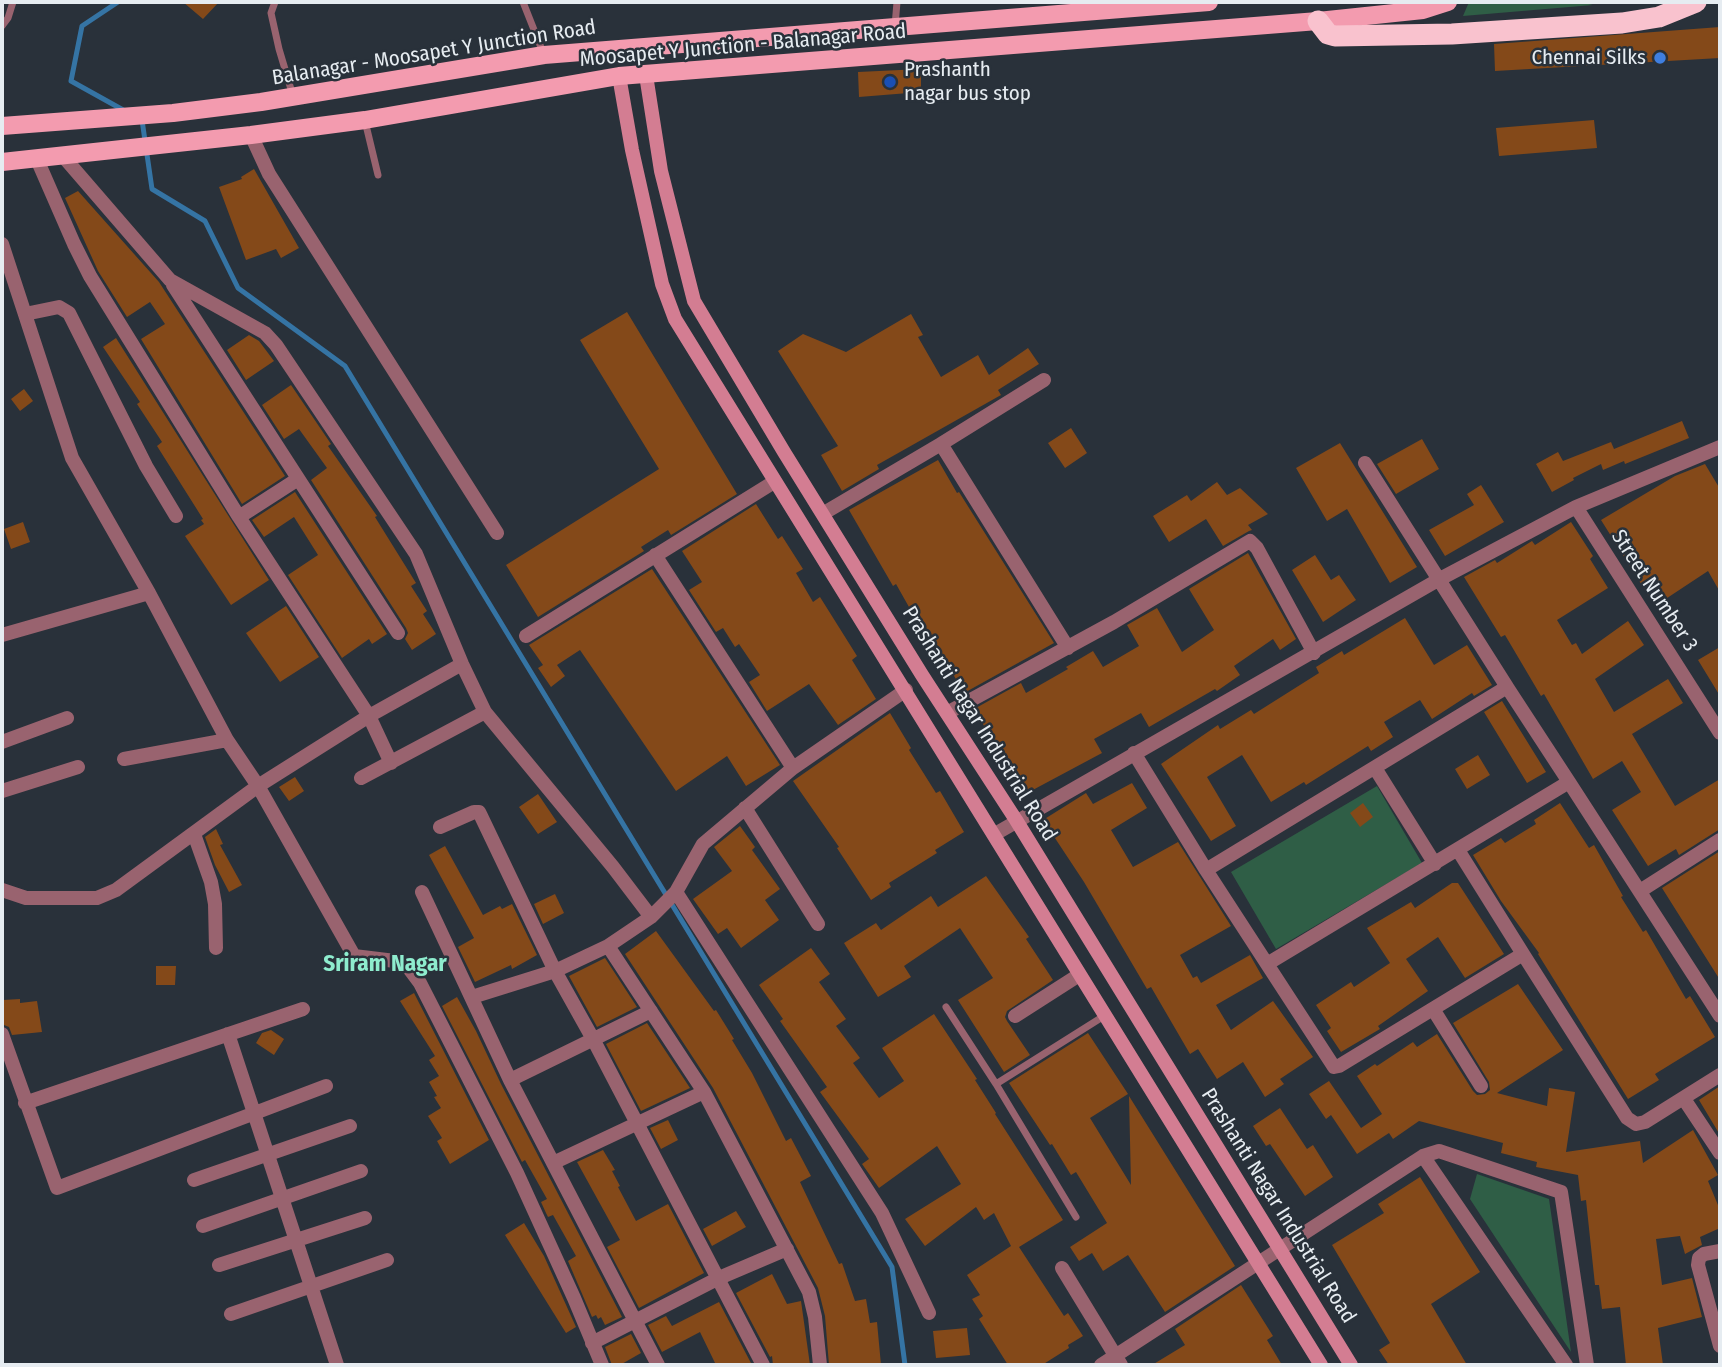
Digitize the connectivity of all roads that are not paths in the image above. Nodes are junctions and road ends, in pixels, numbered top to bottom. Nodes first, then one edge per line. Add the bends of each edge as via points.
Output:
1 (13, 2) edge
2 (275, 2) edge
3 (523, 2) edge
4 (897, 2) edge
5 (1209, 2) edge
6 (1448, 2) edge
7 (1696, 2) edge
8 (1318, 21) junction
9 (2, 26) edge
10 (895, 27) junction
11 (544, 55) junction
12 (646, 75) junction
13 (619, 76) junction
14 (294, 98) junction
15 (365, 120) junction
16 (2, 125) edge
17 (251, 135) junction
18 (71, 154) junction
19 (36, 157) junction
20 (2, 162) edge
21 (377, 175) dead end
22 (2, 244) edge
23 (170, 280) junction
24 (25, 314) junction
25 (1044, 380) dead end
26 (941, 444) junction
27 (1718, 451) edge
28 (1365, 463) dead end
29 (298, 479) junction
30 (775, 482) junction
31 (1576, 507) junction
32 (824, 513) junction
33 (176, 516) dead end
34 (239, 517) junction
35 (497, 533) dead end
36 (656, 555) junction
37 (1438, 580) junction
38 (149, 593) junction
39 (398, 633) dead end
40 (2, 635) edge
41 (526, 636) dead end
42 (1068, 648) junction
43 (1314, 653) junction
44 (462, 664) junction
45 (1507, 687) junction
46 (905, 690) junction
47 (485, 712) junction
48 (947, 713) junction
49 (1715, 713) edge
50 (369, 716) junction
51 (67, 718) dead end
52 (1720, 733) edge
53 (227, 740) junction
54 (2, 743) edge
55 (1134, 753) junction
56 (124, 759) dead end
57 (391, 763) junction
58 (78, 767) dead end
59 (793, 768) junction
60 (1375, 768) junction
61 (361, 778) dead end
62 (1569, 782) junction
63 (258, 786) junction
64 (2, 791) edge
65 (745, 808) junction
66 (1017, 820) junction
67 (440, 827) dead end
68 (194, 834) junction
69 (995, 834) junction
70 (1720, 840) edge
71 (1458, 850) junction
72 (1435, 864) junction
73 (1206, 870) junction
74 (2, 891) edge
75 (1640, 891) junction
76 (422, 892) dead end
77 (674, 893) junction
78 (651, 917) junction
79 (818, 924) dead end
80 (608, 946) junction
81 (216, 948) dead end
82 (1522, 954) junction
83 (1267, 964) junction
84 (555, 971) junction
85 (1079, 975) junction
86 (472, 997) junction
87 (946, 1007) dead end
88 (303, 1009) dead end
89 (1433, 1009) junction
90 (651, 1010) junction
91 (1015, 1016) dead end
92 (1104, 1016) junction
93 (1720, 1016) edge
94 (2, 1034) edge
95 (228, 1034) junction
96 (593, 1039) junction
97 (1720, 1074) edge
98 (510, 1080) junction
99 (996, 1084) junction
100 (326, 1086) dead end
101 (1481, 1086) dead end
102 (704, 1092) junction
103 (1684, 1098) junction
104 (25, 1103) junction
105 (254, 1113) junction
106 (638, 1123) junction
107 (350, 1126) dead end
108 (1720, 1153) edge
109 (268, 1154) junction
110 (1423, 1156) junction
111 (553, 1163) junction
112 (361, 1171) dead end
113 (194, 1180) dead end
114 (283, 1199) junction
115 (1076, 1217) dead end
116 (365, 1218) dead end
117 (203, 1226) dead end
118 (296, 1240) junction
119 (787, 1249) junction
120 (1281, 1249) junction
121 (1720, 1251) edge
122 (387, 1260) dead end
123 (1259, 1264) junction
124 (219, 1265) dead end
125 (1062, 1268) dead end
126 (719, 1278) junction
127 (312, 1287) junction
128 (929, 1312) dead end
129 (230, 1314) dead end
130 (635, 1320) junction
131 (592, 1343) junction
132 (1720, 1346) edge
133 (1118, 1360) edge
134 (337, 1365) edge
135 (602, 1365) edge
136 (658, 1365) edge
137 (763, 1365) edge
138 (820, 1365) edge
139 (1101, 1365) edge
140 (1321, 1365) edge
141 (1351, 1365) edge
142 (1566, 1365) edge
143 (1587, 1365) edge

1 - 9 lane
2 - 14 lane via 271,13
3 - 11 lane
4 - 10 lane
5 - 10 main road, Balanagar - Moosapet Y Junction Road
6 - 8 main road, Moosapet Y Junction - Balanagar Road via 1423,10
7 - 8 highway via 1659,17 1622,23 1452,34 1335,36
8 - 12 main road, Moosapet Y Junction - Balanagar Road
10 - 11 main road, Balanagar - Moosapet Y Junction Road
11 - 14 main road, Balanagar - Moosapet Y Junction Road
12 - 13 main road, Moosapet Y Junction - Balanagar Road
12 - 32 street, Prashanti Nagar Industrial Road via 661,171 694,301
13 - 15 main road, Moosapet Y Junction - Balanagar Road
13 - 30 street via 662,284 676,318
14 - 16 main road, Balanagar - Moosapet Y Junction Road via 173,113
15 - 17 main road, Moosapet Y Junction - Balanagar Road
15 - 21 lane
17 - 18 main road, Moosapet Y Junction - Balanagar Road
17 - 35 street via 269,174
18 - 19 main road, Moosapet Y Junction - Balanagar Road
18 - 23 street
19 - 20 main road, Moosapet Y Junction - Balanagar Road
19 - 34 street via 90,276
22 - 24 street
23 - 29 street
23 - 44 street via 265,333 276,345 416,554
24 - 33 street via 59,307 69,313
24 - 38 street via 72,458
25 - 26 street
26 - 32 street
26 - 42 street
27 - 31 street
28 - 37 street
29 - 34 street
29 - 39 street
30 - 36 street
30 - 46 street
31 - 37 street
31 - 49 street, Street Number 3
32 - 48 street, Prashanti Nagar Industrial Road
34 - 50 street
36 - 41 street
36 - 59 street
37 - 43 street
37 - 45 street
38 - 40 street
38 - 53 street
42 - 43 street via 1251,541
42 - 48 street
43 - 55 street
44 - 47 street
44 - 50 street
45 - 60 street
45 - 62 street
46 - 59 street
46 - 69 street
47 - 57 street
47 - 78 street
48 - 66 street, Prashanti Nagar Industrial Road
49 - 52 street, Street Number 3
50 - 57 street
50 - 63 street
51 - 54 street
53 - 56 street
53 - 63 street
55 - 66 street
55 - 73 street
57 - 61 street
58 - 64 street
59 - 65 street
60 - 72 street
60 - 73 street
62 - 71 street
62 - 75 street
63 - 68 street
63 - 131 street via 354,956 395,961 408,967 420,982 517,1173
65 - 77 street via 703,844
65 - 79 street
66 - 69 street
66 - 120 street, Prashanti Nagar Industrial Road
67 - 84 street via 479,812
68 - 74 street via 116,890 97,898 26,898
68 - 81 street via 211,882
69 - 85 street
70 - 75 street
71 - 72 street
71 - 82 street
72 - 83 street
73 - 83 street
75 - 93 street
76 - 86 street
77 - 78 street
77 - 128 street via 882,1213
78 - 80 street
80 - 84 street
80 - 90 street
82 - 89 street
82 - 103 street via 1628,1118 1636,1124 1645,1122
83 - 89 street via 1334,1067
84 - 86 street
84 - 96 street
85 - 91 street
85 - 92 street
86 - 98 street
87 - 99 lane
88 - 95 street
89 - 101 street
90 - 96 street
90 - 102 street
92 - 99 lane
92 - 123 street
94 - 104 street
95 - 104 street
95 - 105 street
96 - 98 street
96 - 106 street
97 - 103 street
98 - 111 street
99 - 115 lane
100 - 105 street
102 - 106 street
102 - 119 street
103 - 108 street
104 - 105 street via 57,1188
105 - 109 street
106 - 111 street
106 - 126 street
107 - 109 street
109 - 113 street
109 - 114 street
110 - 120 street
110 - 142 street
110 - 143 street via 1439,1151 1561,1192
111 - 130 street
112 - 114 street
114 - 117 street
114 - 118 street
116 - 118 street
118 - 124 street
118 - 127 street
119 - 126 street
119 - 138 street via 809,1292
120 - 123 street
120 - 141 street, Prashanti Nagar Industrial Road
121 - 132 street via 1704,1254 1698,1265
122 - 127 street
123 - 133 street
123 - 140 street
125 - 133 street
126 - 130 street
126 - 137 street
127 - 129 street
127 - 134 street
130 - 131 street
130 - 136 street
131 - 135 street
133 - 139 street

